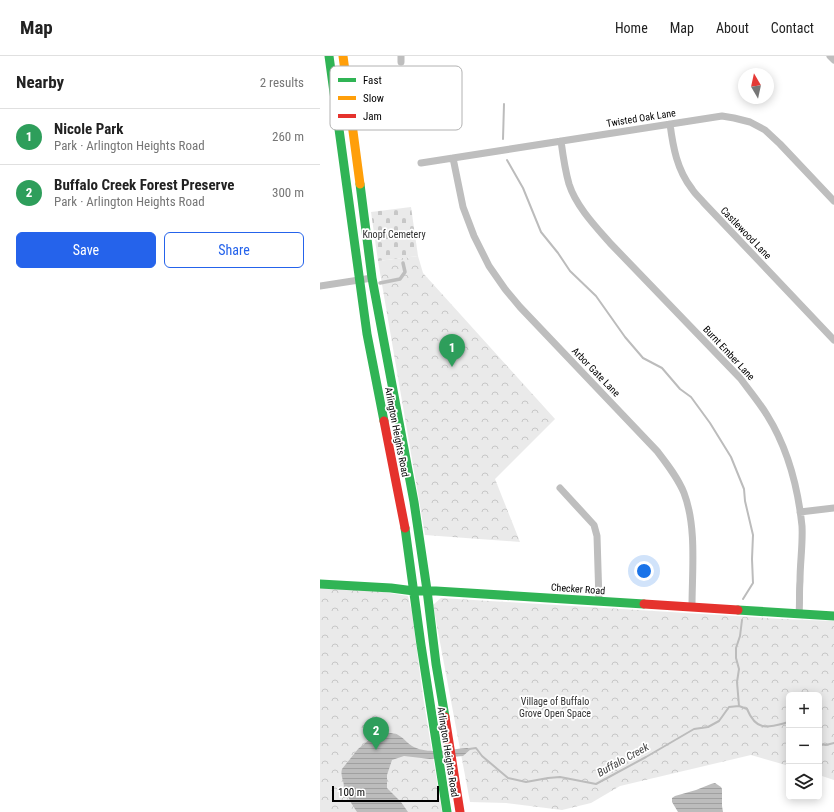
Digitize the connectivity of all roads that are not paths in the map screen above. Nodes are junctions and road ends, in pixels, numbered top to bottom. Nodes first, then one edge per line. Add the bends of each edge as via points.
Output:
1 (329, 56) edge
2 (343, 56) edge
3 (830, 56) edge
4 (834, 60) edge
5 (330, 66) edge
6 (344, 66) edge
7 (670, 124) junction
8 (339, 130) edge
9 (354, 130) edge
10 (560, 141) junction
11 (453, 158) junction
12 (421, 164) dead end
13 (834, 201) edge
14 (403, 263) dead end
15 (359, 280) junction
16 (376, 280) junction
17 (320, 286) edge
18 (834, 340) edge
19 (560, 488) dead end
20 (834, 508) edge
21 (800, 512) junction
22 (320, 584) edge
23 (414, 590) junction
24 (427, 590) junction
25 (599, 602) junction
26 (692, 607) junction
27 (800, 614) junction
28 (834, 616) edge
29 (447, 812) edge
30 (460, 812) edge

1 - 5 main road, Arlington Heights Road
2 - 6 main road, Arlington Heights Road
3 - 4 street
7 - 10 street, Twisted Oak Lane
7 - 13 street, Twisted Oak Lane via 722,116 750,122 765,130 780,144
7 - 18 street, Castlewood Lane via 678,165 691,188
8 - 15 main road, Arlington Heights Road
9 - 16 main road, Arlington Heights Road
10 - 11 street, Twisted Oak Lane
10 - 21 street, Burnt Ember Lane via 570,186 592,222 740,378 768,416 790,467
11 - 12 street, Twisted Oak Lane
11 - 26 street, Arbor Gate Lane via 463,207 489,266 526,312 657,451 684,492 693,538
14 - 16 lane via 405,272 400,279
15 - 16 street
15 - 17 street
15 - 23 main road, Arlington Heights Road
16 - 24 main road, Arlington Heights Road via 387,363 414,502
19 - 25 street via 594,525 598,536
20 - 21 street
21 - 27 street, Burnt Ember Lane
22 - 23 main road, Checker Road
23 - 24 main road, Checker Road
23 - 29 main road, Arlington Heights Road
24 - 25 main road, Checker Road
24 - 30 main road, Arlington Heights Road
25 - 26 main road, Checker Road
26 - 27 main road, Checker Road
27 - 28 main road, Checker Road

